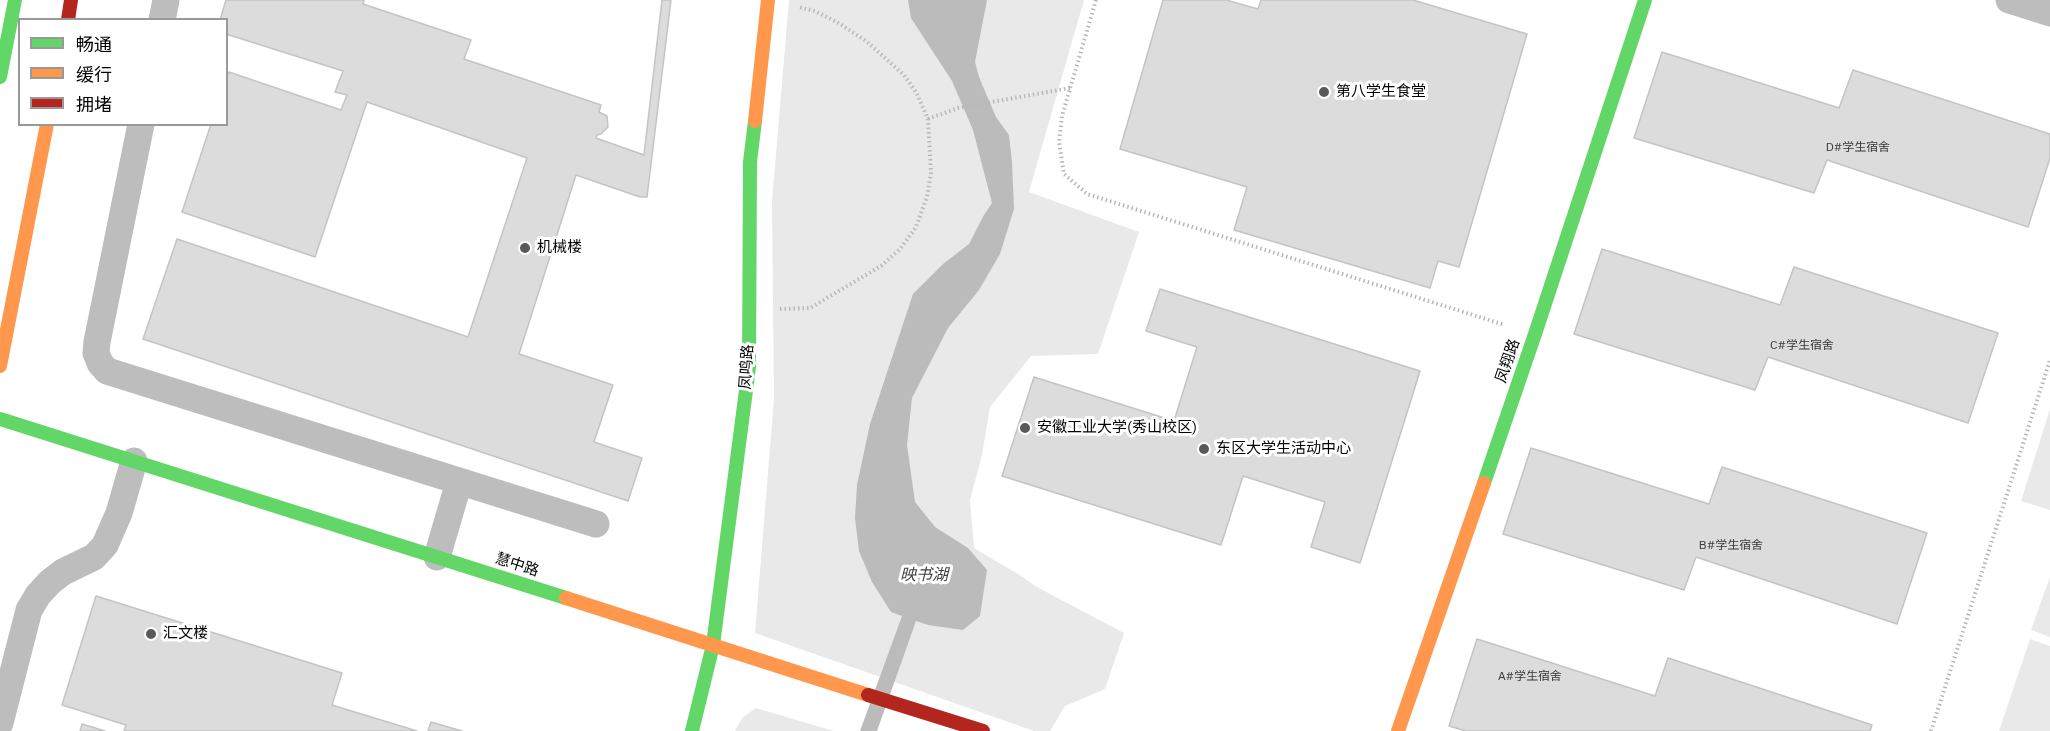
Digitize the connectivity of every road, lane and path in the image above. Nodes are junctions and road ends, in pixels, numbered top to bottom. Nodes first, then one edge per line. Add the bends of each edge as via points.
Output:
1 (15, 0) edge
2 (71, 0) edge
3 (166, 0) edge
4 (768, 0) edge
5 (1096, 0) edge
6 (1645, 0) edge
7 (2009, 0) edge
8 (2050, 13) edge
9 (68, 18) edge
10 (162, 18) edge
11 (0, 77) edge
12 (1070, 88) junction
13 (928, 119) junction
14 (47, 126) edge
15 (141, 126) edge
16 (749, 309) junction
17 (1535, 334) junction
18 (2050, 360) edge
19 (0, 366) edge
20 (0, 419) edge
21 (134, 461) junction
22 (459, 482) junction
23 (596, 524) dead end
24 (437, 557) junction
25 (713, 645) junction
26 (0, 723) edge
27 (692, 731) edge
28 (983, 731) edge
29 (1398, 731) edge
30 (1931, 731) edge

1 - 11 street
2 - 9 street
3 - 10 street
4 - 13 path via 815,11 866,41 904,75
4 - 16 street, 凤鸣路 via 750,162
5 - 12 path
6 - 17 street, 凤翔路
7 - 8 street
12 - 13 path via 958,108
12 - 17 path via 1059,142 1064,174 1087,194
13 - 16 path via 931,173 927,197 916,227 900,249 881,267 810,308
14 - 19 street
15 - 22 street via 97,342 96,353 107,371
16 - 25 street, 凤鸣路 via 749,367
17 - 29 street, 凤翔路
18 - 30 path
20 - 21 street, 慧中路
21 - 24 street, 慧中路
21 - 26 street via 105,545 94,557 50,582 29,610
22 - 23 street
22 - 24 street
24 - 25 street, 慧中路
25 - 27 street, 凤鸣路
25 - 28 street, 慧中路

